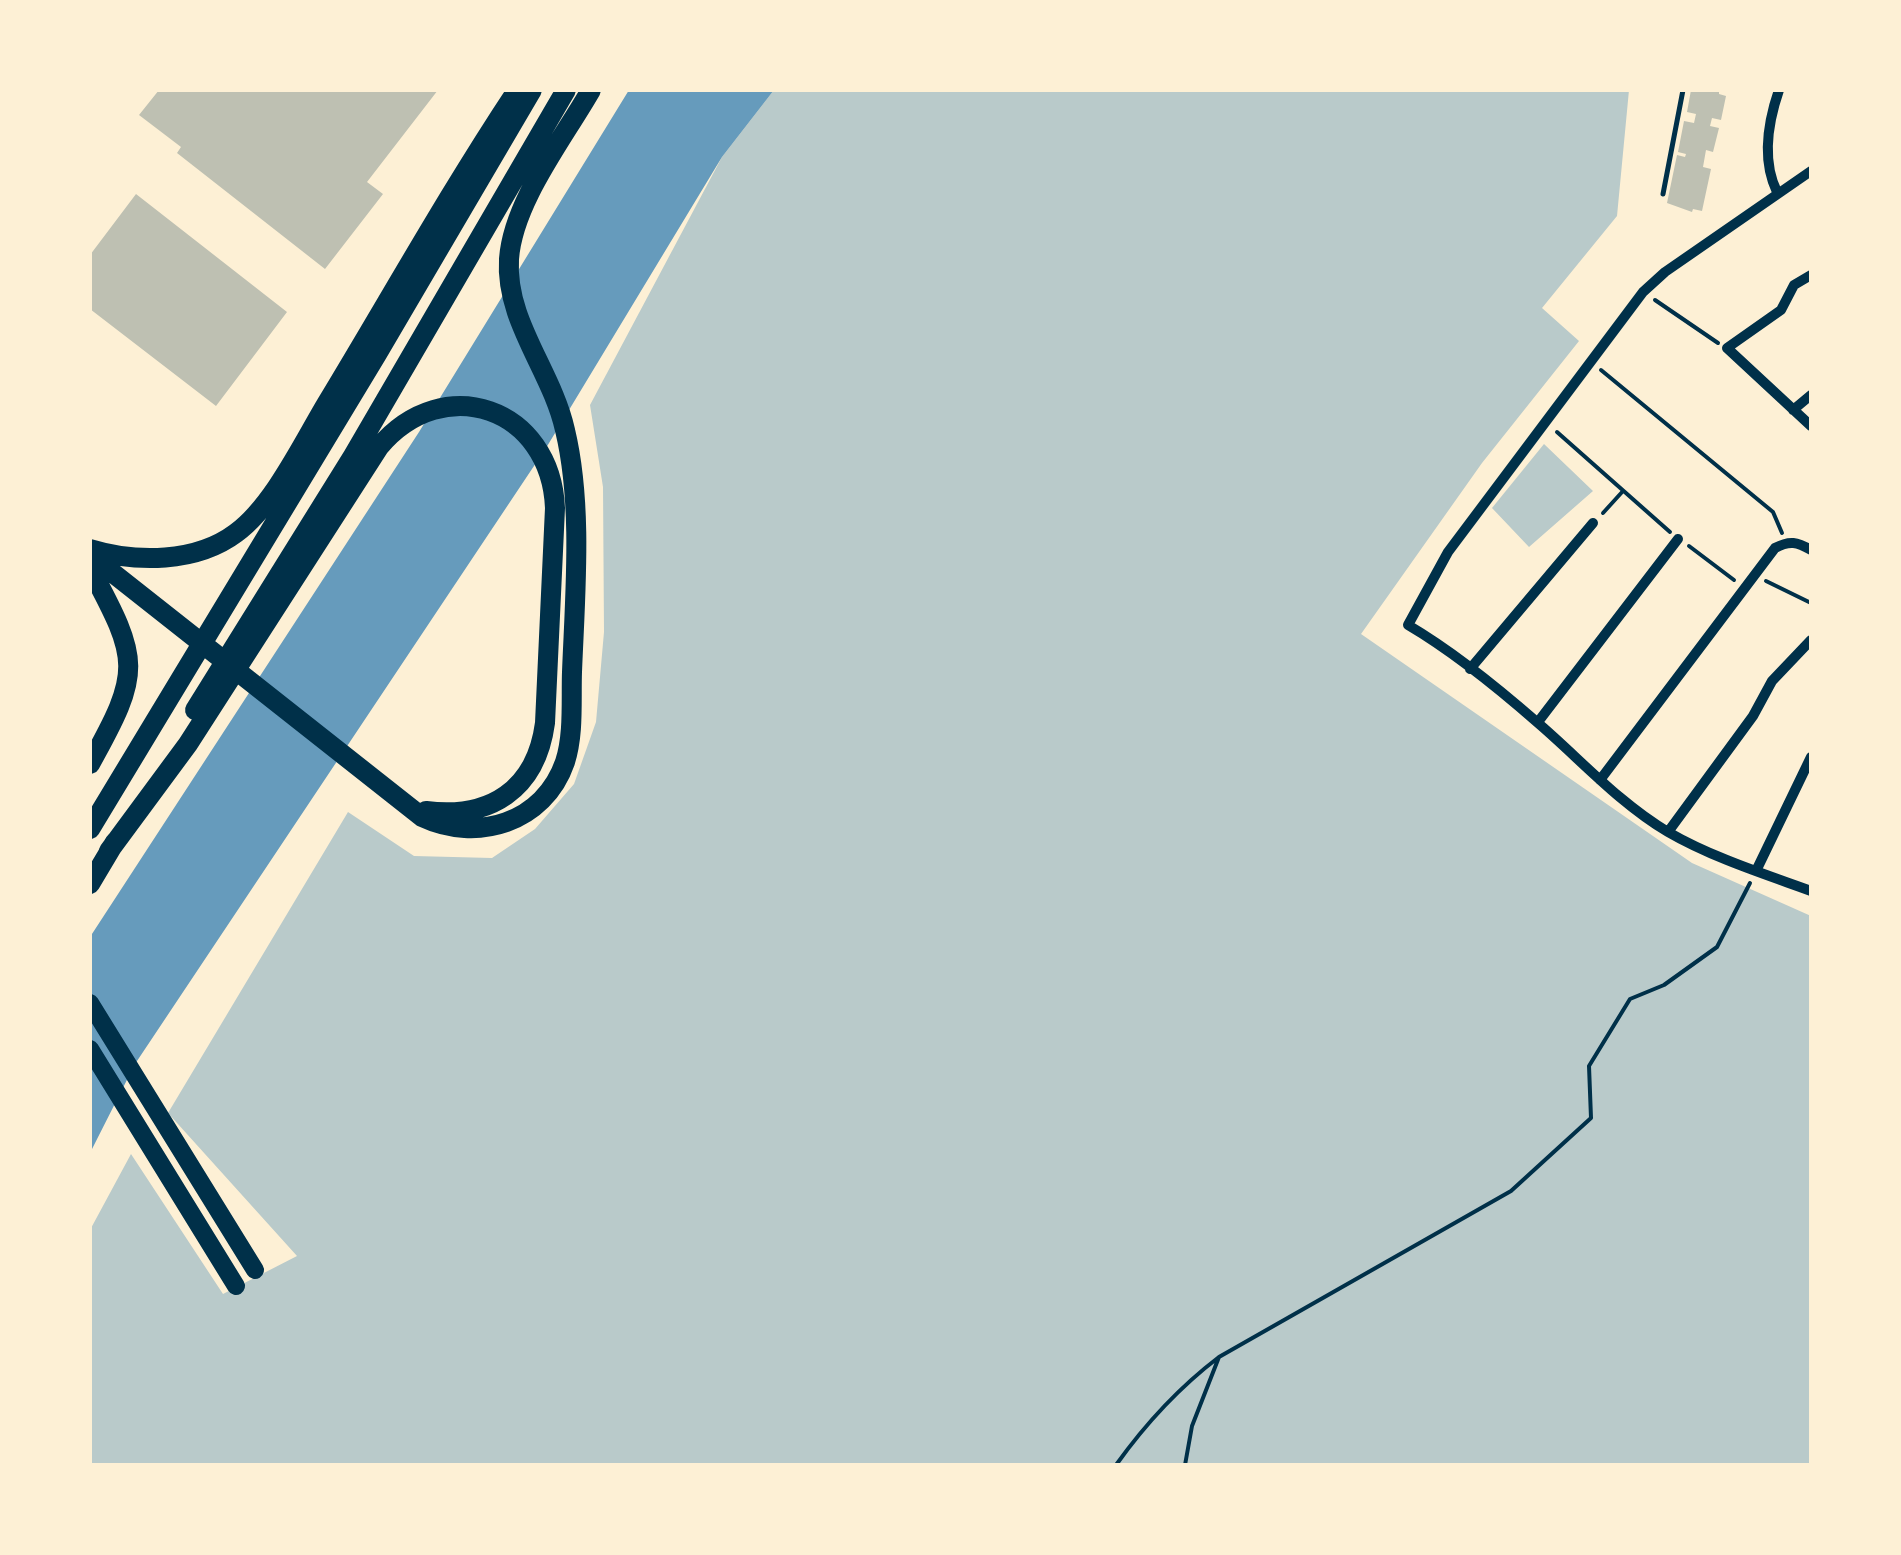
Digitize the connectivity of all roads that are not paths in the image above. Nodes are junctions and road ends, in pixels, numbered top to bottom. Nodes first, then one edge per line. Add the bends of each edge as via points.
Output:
1 (517, 90) edge
2 (532, 90) edge
3 (566, 90) edge
4 (592, 90) edge
5 (1683, 90) edge
6 (1779, 90) edge
7 (1811, 171) edge
8 (1777, 192) junction
9 (1662, 194) dead end
10 (1811, 275) edge
11 (1811, 395) edge
12 (1792, 410) junction
13 (1811, 426) edge
14 (1594, 522) road end
15 (1678, 539) road end
16 (1811, 550) edge
17 (90, 552) edge
18 (90, 568) edge
19 (1811, 640) edge
20 (1470, 669) junction
21 (1538, 722) junction
22 (1811, 757) edge
23 (90, 764) edge
24 (1600, 780) junction
25 (409, 808) junction
26 (90, 829) edge
27 (1668, 832) junction
28 (109, 851) junction
29 (1756, 871) junction
30 (90, 884) edge
31 (1811, 891) edge
32 (90, 1002) edge
33 (90, 1048) edge
34 (255, 1270) dead end
35 (236, 1286) dead end

1 - 17 highway via 304,442 246,525 208,549 178,556
2 - 26 highway
3 - 28 highway via 353,456
4 - 25 highway via 521,210 509,259 515,312 560,407 573,479 566,760 540,802 498,826 452,828
5 - 9 lane
6 - 8 street via 1768,158
7 - 8 street
8 - 20 street via 1643,292 1448,552 1408,626
10 - 12 street via 1794,286 1781,310 1726,348
11 - 12 street
12 - 13 street
14 - 20 street
15 - 21 street
16 - 24 street via 1797,542 1775,548
17 - 25 highway
18 - 23 highway via 119,622 129,663 120,711
19 - 27 street via 1772,681
20 - 21 street
21 - 24 street
22 - 29 street
24 - 27 street
25 - 28 highway via 450,813 508,794 530,770 545,723 552,478 520,428 493,412 462,406 430,410 389,435 188,744
27 - 29 street
28 - 30 highway
29 - 31 street
32 - 34 highway
33 - 35 highway

